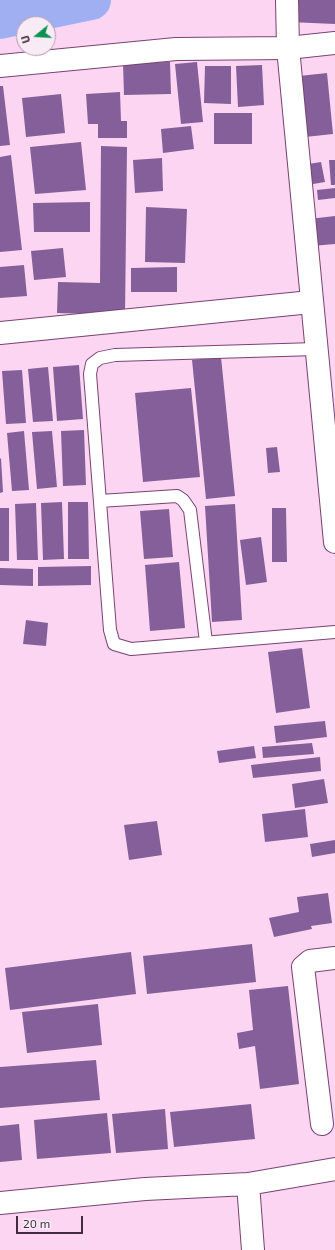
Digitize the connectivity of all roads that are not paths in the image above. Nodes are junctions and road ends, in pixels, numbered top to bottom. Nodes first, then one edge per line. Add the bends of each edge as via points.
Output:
1 (287, 0) edge
2 (287, 42) junction
3 (335, 43) edge
4 (0, 66) edge
5 (311, 302) junction
6 (0, 333) edge
7 (316, 349) junction
8 (100, 501) junction
9 (335, 542) edge
10 (335, 632) edge
11 (206, 642) junction
12 (335, 958) edge
13 (322, 1124) dead end
14 (335, 1169) edge
15 (248, 1184) junction
16 (0, 1203) edge
17 (253, 1250) edge

1 - 2 street
2 - 3 street
2 - 4 street via 176,49
2 - 5 street
5 - 6 street
5 - 7 street
7 - 8 lane via 115,355 100,358 92,364 90,374
7 - 9 street
8 - 11 lane via 177,496 184,500 190,510
8 - 11 lane via 110,630 114,644 130,649
10 - 11 lane
12 - 13 street via 310,961 303,967
14 - 15 street
15 - 16 street via 145,1189
15 - 17 street

